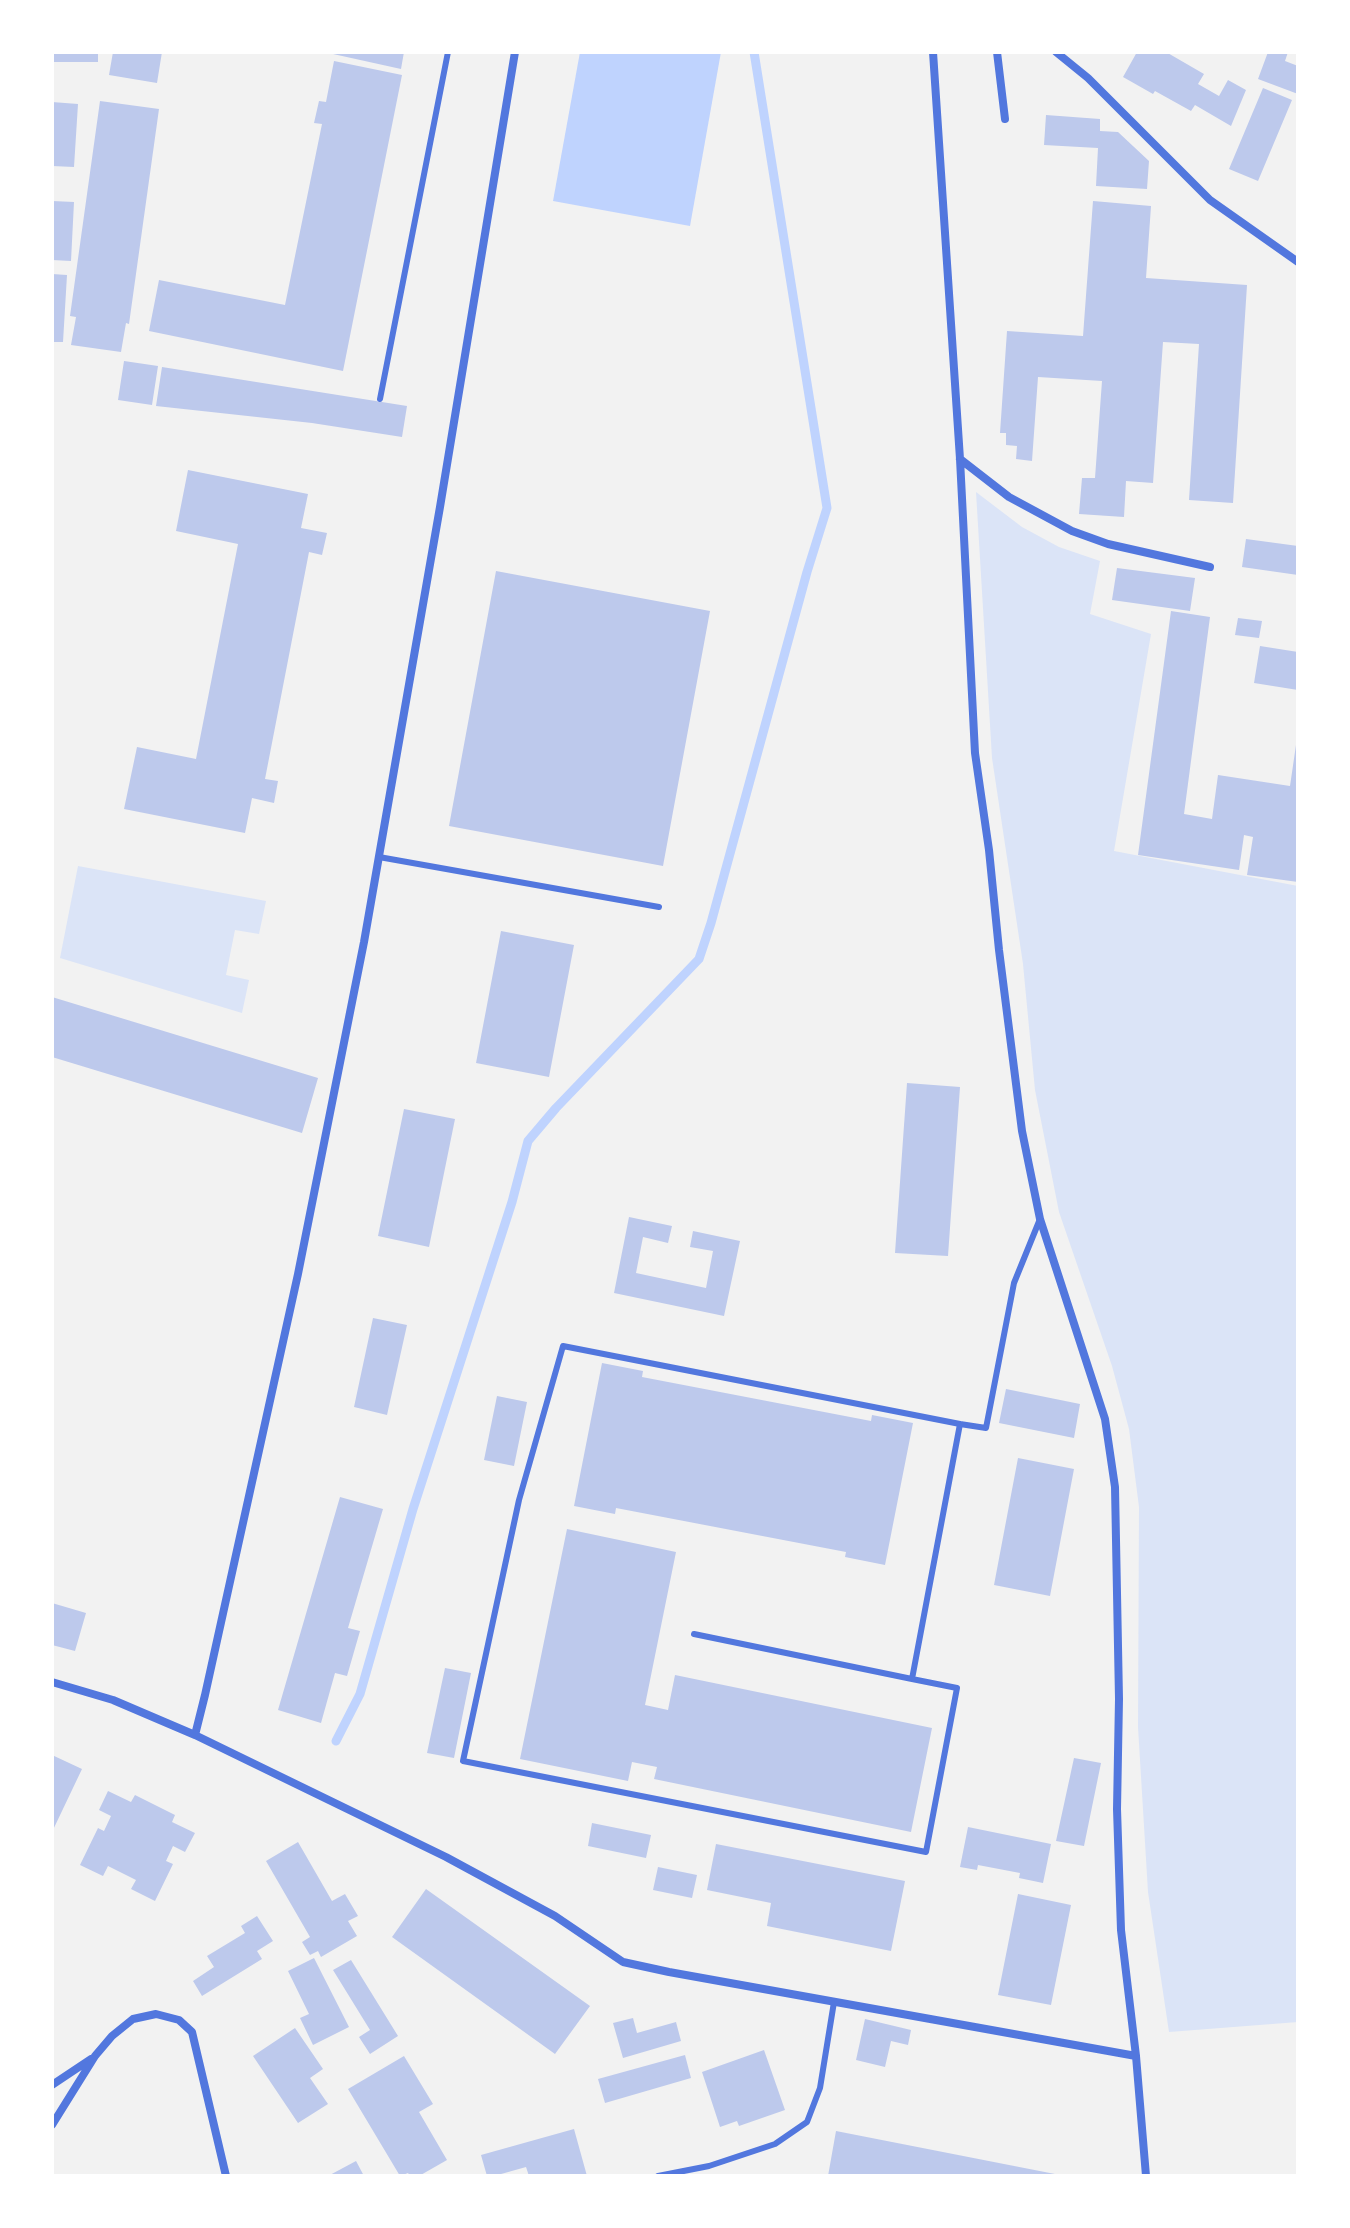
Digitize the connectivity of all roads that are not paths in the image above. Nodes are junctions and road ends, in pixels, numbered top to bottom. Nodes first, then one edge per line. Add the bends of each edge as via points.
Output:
1 (448, 52) edge
2 (515, 52) edge
3 (933, 52) edge
4 (997, 52) edge
5 (1056, 52) edge
6 (1005, 119) dead end
7 (1298, 262) edge
8 (380, 399) dead end
9 (960, 459) junction
10 (1210, 567) dead end
11 (379, 857) junction
12 (659, 907) dead end
13 (1040, 1219) junction
14 (960, 1424) junction
15 (694, 1634) dead end
16 (912, 1679) junction
17 (52, 1682) edge
18 (195, 1735) junction
19 (834, 2002) junction
20 (95, 2056) junction
21 (1136, 2056) junction
22 (52, 2085) edge
23 (52, 2125) edge
24 (226, 2176) edge
25 (658, 2176) edge
26 (1146, 2176) edge

1 - 8 lane
2 - 11 street
3 - 9 street
4 - 6 street
5 - 7 street via 1210,200
9 - 10 street via 1009,497 1072,531
9 - 13 street via 975,753 1022,1131
11 - 12 lane
11 - 18 street via 298,1274
13 - 14 lane via 1014,1283 986,1428
13 - 21 street via 1105,1419 1115,1487 1120,1915
14 - 16 lane
14 - 16 lane via 563,1346 519,1500 463,1761 926,1852 957,1688
15 - 16 lane
17 - 18 street via 113,1700
18 - 19 street via 446,1857 555,1916 623,1962
19 - 21 street
19 - 25 lane via 820,2088 807,2122 775,2144
20 - 22 street
20 - 23 street
20 - 24 street via 133,2019 156,2014 179,2020 192,2032
21 - 26 street

